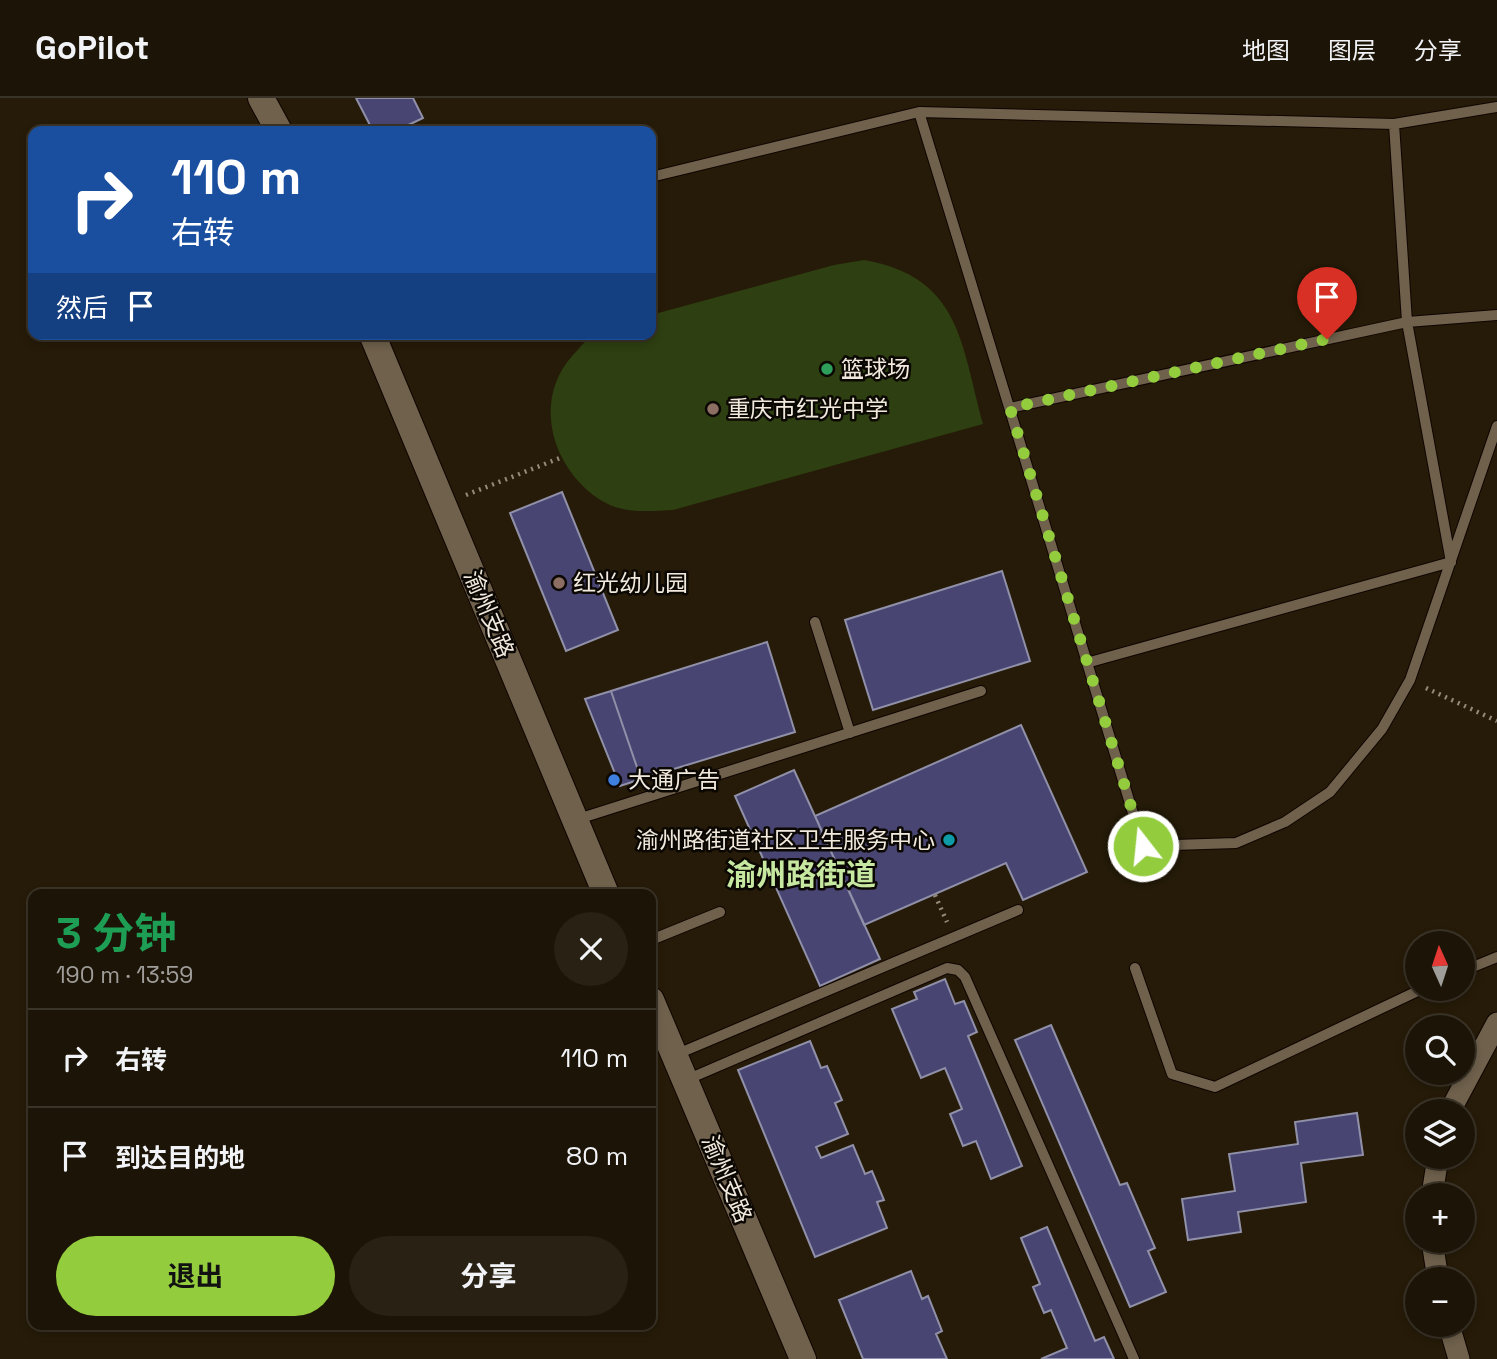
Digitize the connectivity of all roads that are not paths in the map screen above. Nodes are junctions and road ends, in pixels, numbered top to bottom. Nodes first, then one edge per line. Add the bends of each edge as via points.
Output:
1 (261, 98) edge
2 (1497, 107) edge
3 (919, 112) junction
4 (1394, 124) junction
5 (276, 126) edge
6 (656, 176) edge
7 (1497, 315) edge
8 (1407, 322) junction
9 (374, 340) edge
10 (1010, 408) junction
11 (1497, 426) edge
12 (1451, 562) junction
13 (815, 622) dead end
14 (1090, 662) junction
15 (981, 691) dead end
16 (850, 733) junction
17 (575, 820) junction
18 (604, 889) edge
19 (1018, 910) dead end
20 (720, 912) dead end
21 (656, 938) edge
22 (1497, 957) edge
23 (1475, 966) edge
24 (1135, 968) dead end
25 (1405, 997) edge
26 (656, 1011) edge
27 (1497, 1023) edge
28 (675, 1055) junction
29 (686, 1080) junction
30 (1456, 1099) edge
31 (1453, 1337) edge
32 (803, 1359) edge
33 (1134, 1359) edge
34 (1459, 1359) edge

1 - 5 street
2 - 4 lane
3 - 4 lane
3 - 6 lane
3 - 10 lane
4 - 8 lane
7 - 8 lane
8 - 10 lane
8 - 12 lane
9 - 17 street, 渝州支路
10 - 14 lane
11 - 12 lane
12 - 14 lane
12 - 14 lane via 1410,680 1382,729 1330,792 1285,822 1236,842 1143,846
13 - 16 lane
15 - 16 lane
16 - 17 lane
17 - 18 street, 渝州支路
19 - 28 lane
20 - 21 lane
22 - 23 lane
24 - 25 lane via 1172,1074 1215,1087
26 - 28 street, 渝州支路
27 - 30 street
28 - 29 street, 渝州支路
29 - 32 street, 渝州支路
29 - 33 lane via 947,968 958,970
31 - 34 street

